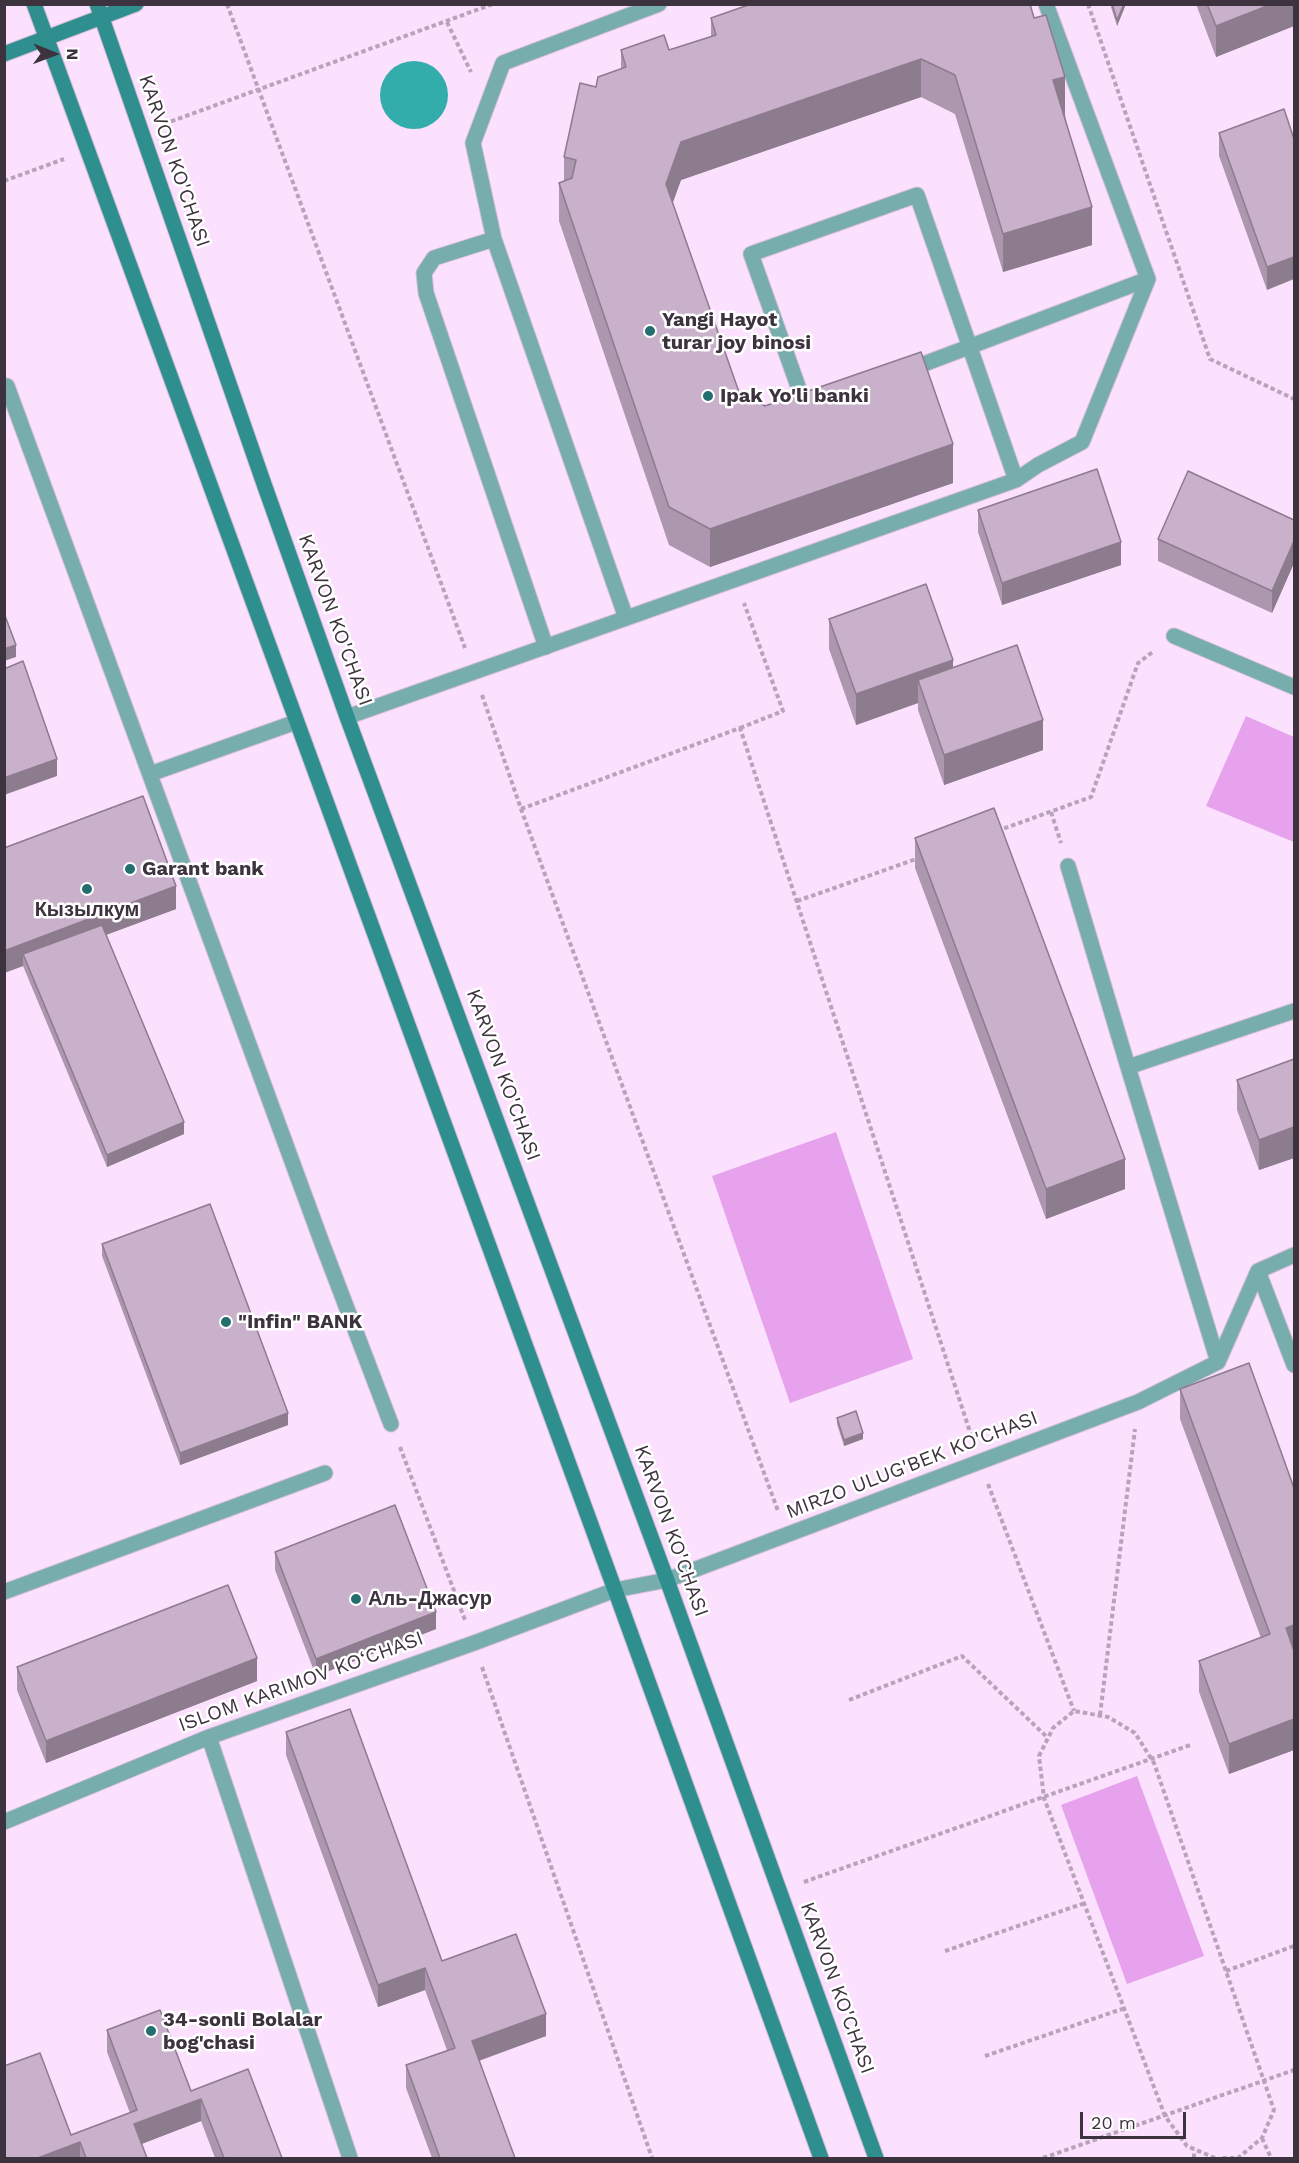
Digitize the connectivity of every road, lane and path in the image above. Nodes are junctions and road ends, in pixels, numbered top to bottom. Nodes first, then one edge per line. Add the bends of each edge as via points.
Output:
1 (34, 4) edge
2 (136, 4) edge
3 (227, 4) edge
4 (494, 4) edge
5 (659, 4) edge
6 (1046, 4) edge
7 (1088, 4) edge
8 (99, 11) edge
9 (447, 22) junction
10 (47, 38) junction
11 (4, 54) edge
12 (258, 90) junction
13 (487, 105) junction
14 (494, 239) junction
15 (1148, 279) junction
16 (970, 348) junction
17 (893, 375) edge
18 (7, 386) dead end
19 (827, 398) edge
20 (1294, 399) edge
21 (1016, 480) junction
22 (735, 580) junction
23 (626, 618) junction
24 (1174, 636) joint
25 (546, 646) junction
26 (474, 672) junction
27 (1294, 687) edge
28 (347, 717) junction
29 (296, 722) junction
30 (740, 728) junction
31 (150, 774) junction
32 (521, 809) junction
33 (1052, 812) junction
34 (996, 831) edge
35 (930, 854) edge
36 (1068, 866) joint
37 (796, 901) junction
38 (1294, 1011) edge
39 (1128, 1067) junction
40 (1294, 1255) edge
41 (1258, 1271) junction
42 (1218, 1362) junction
43 (1294, 1365) edge
44 (1138, 1402) junction
45 (391, 1424) joint
46 (980, 1461) junction
47 (325, 1473) dead end
48 (787, 1534) junction
49 (667, 1580) junction
50 (615, 1590) junction
51 (4, 1592) edge
52 (474, 1642) junction
53 (849, 1700) dead end
54 (1074, 1711) junction
55 (1100, 1715) junction
56 (209, 1737) junction
57 (1048, 1738) junction
58 (1190, 1745) dead end
59 (1152, 1759) junction
60 (1044, 1798) junction
61 (4, 1822) edge
62 (779, 1891) junction
63 (1084, 1903) junction
64 (1294, 1947) edge
65 (945, 1951) dead end
66 (1226, 1971) junction
67 (1125, 2008) junction
68 (985, 2056) dead end
69 (1294, 2070) edge
70 (1264, 2081) junction
71 (1166, 2116) junction
72 (1262, 2138) junction
73 (1194, 2150) junction
74 (350, 2158) edge
75 (652, 2158) edge
76 (821, 2158) edge
77 (876, 2158) edge
78 (1043, 2158) edge
79 (1194, 2158) edge
80 (1217, 2158) edge
81 (1270, 2158) edge

1 - 10 main road
2 - 8 main road
3 - 12 path
4 - 9 path
5 - 13 street via 503,63
6 - 15 street
7 - 20 path via 1210,359
8 - 10 main road
8 - 28 main road, KARVON KO'CHASI
9 - 12 path
9 - 13 path
10 - 11 main road
10 - 29 main road
12 - 26 path
13 - 14 street via 473,143
14 - 23 street
14 - 25 street via 434,258 424,273 426,294
15 - 16 street
15 - 21 street via 1082,442
16 - 17 street
16 - 19 street via 916,195 751,254 805,406
16 - 21 street
18 - 31 street
21 - 22 street
22 - 23 street
22 - 30 path via 783,711
23 - 25 street
24 - 27 street
24 - 33 path via 1138,663 1091,797
25 - 26 street
26 - 28 street
26 - 32 path
28 - 49 main road, KARVON KO'CHASI
29 - 31 street
29 - 50 main road
30 - 32 path
30 - 37 path
31 - 45 street
32 - 48 path
33 - 34 path
33 - 36 path
35 - 37 path
36 - 39 street
37 - 46 path
38 - 39 street
39 - 42 street
40 - 41 street
41 - 42 street
41 - 43 street
42 - 44 street, MIRZO ULUG'BEK KO'CHASI
44 - 46 street, MIRZO ULUG'BEK KO'CHASI
44 - 55 path
45 - 52 path
46 - 48 street, MIRZO ULUG'BEK KO'CHASI
46 - 54 path
47 - 51 street
48 - 49 street, MIRZO ULUG'BEK KO'CHASI
49 - 50 street, MIRZO ULUG'BEK KO'CHASI
49 - 62 main road, KARVON KO'CHASI
50 - 52 street, ISLOM KARIMOV KO‘CHASI
50 - 76 main road
52 - 56 street, ISLOM KARIMOV KO‘CHASI
52 - 75 path
53 - 57 path via 962,1656
54 - 55 path
54 - 57 path via 1053,1728
55 - 59 path via 1136,1733
56 - 61 street, ISLOM KARIMOV KO‘CHASI
56 - 74 street
57 - 60 path via 1039,1756
58 - 59 path
59 - 60 path
59 - 66 path
60 - 62 path
60 - 63 path
62 - 77 main road, KARVON KO'CHASI
63 - 65 path
63 - 67 path
64 - 66 path
66 - 70 path
67 - 68 path
67 - 71 path
69 - 70 path
70 - 71 path
70 - 72 path via 1275,2110
71 - 73 path
71 - 78 path
72 - 80 path via 1238,2158
72 - 81 path
73 - 79 path
73 - 80 path

